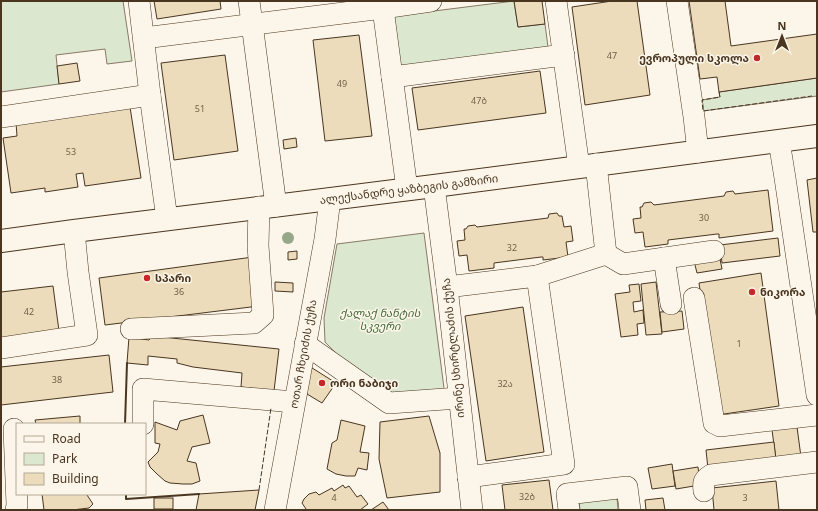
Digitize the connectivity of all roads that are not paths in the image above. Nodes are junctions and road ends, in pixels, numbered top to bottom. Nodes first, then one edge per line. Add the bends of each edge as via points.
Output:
1 (139, 1) edge
2 (249, 1) edge
3 (431, 1) edge
4 (556, 1) edge
5 (677, 1) edge
6 (382, 5) edge
7 (252, 24) junction
8 (144, 38) junction
9 (564, 54) junction
10 (392, 77) junction
11 (150, 96) junction
12 (1, 117) edge
13 (817, 136) edge
14 (779, 141) junction
15 (698, 152) junction
16 (588, 166) junction
17 (434, 186) junction
18 (407, 189) junction
19 (330, 199) junction
20 (268, 206) junction
21 (167, 219) junction
22 (74, 231) junction
23 (1, 241) edge
24 (714, 251) dead end
25 (606, 254) junction
26 (664, 258) junction
27 (537, 276) junction
28 (447, 287) junction
29 (694, 298) dead end
30 (671, 304) dead end
31 (131, 328) dead end
32 (305, 344) junction
33 (1, 348) edge
34 (817, 395) edge
35 (459, 398) junction
36 (294, 402) junction
37 (817, 414) edge
38 (143, 423) edge
39 (14, 429) dead end
40 (817, 462) edge
41 (468, 476) junction
42 (16, 480) edge
43 (704, 491) dead end
44 (17, 495) edge
45 (16, 510) edge
46 (275, 510) edge
47 (471, 510) edge
48 (569, 510) edge
49 (630, 510) edge

1 - 8 street
2 - 7 street
3 - 6 street
4 - 9 street
5 - 15 street
6 - 7 street
6 - 10 street
7 - 8 street
7 - 20 street
8 - 11 street
9 - 10 street
9 - 16 street
10 - 18 street
11 - 12 street
11 - 21 street
13 - 14 main road, ალექსანდრე ყაზბეგის გამზირი
14 - 15 main road, ალექსანდრე ყაზბეგის გამზირი
14 - 34 street
15 - 16 main road, ალექსანდრე ყაზბეგის გამზირი
16 - 17 main road, ალექსანდრე ყაზბეგის გამზირი
16 - 25 street
17 - 18 main road, ალექსანდრე ყაზბეგის გამზირი
17 - 28 street, ირინე სხირტლაძის ქუჩა
18 - 19 main road, ალექსანდრე ყაზბეგის გამზირი
19 - 20 main road, ალექსანდრე ყაზბეგის გამზირი
19 - 32 street, ოთარ ჩხეიძის ქუჩა
20 - 21 main road, ალექსანდრე ყაზბეგის გამზირი
20 - 31 street via 258,246 262,315 254,323
21 - 22 main road, ალექსანდრე ყაზბეგის გამზირი
22 - 23 main road, ალექსანდრე ყაზბეგის გამზირი
22 - 33 street via 87,335
24 - 26 street
25 - 26 street via 623,264
25 - 27 street
26 - 30 street
27 - 28 street
27 - 41 street via 564,464
28 - 35 street, ირინე სხირტლაძის ქუჩა
29 - 37 street via 714,423 720,426
32 - 35 street via 389,402
32 - 36 street, ოთარ ჩხეიძის ქუჩა
35 - 41 street, ირინე სხირტლაძის ქუჩა
36 - 38 street via 143,389
36 - 46 street, ოთარ ჩხეიძის ქუჩა
39 - 42 street
40 - 43 street via 711,475 703,484
41 - 47 street, ირინე სხირტლაძის ქუჩა
44 - 45 street
48 - 49 street via 567,494 627,487

